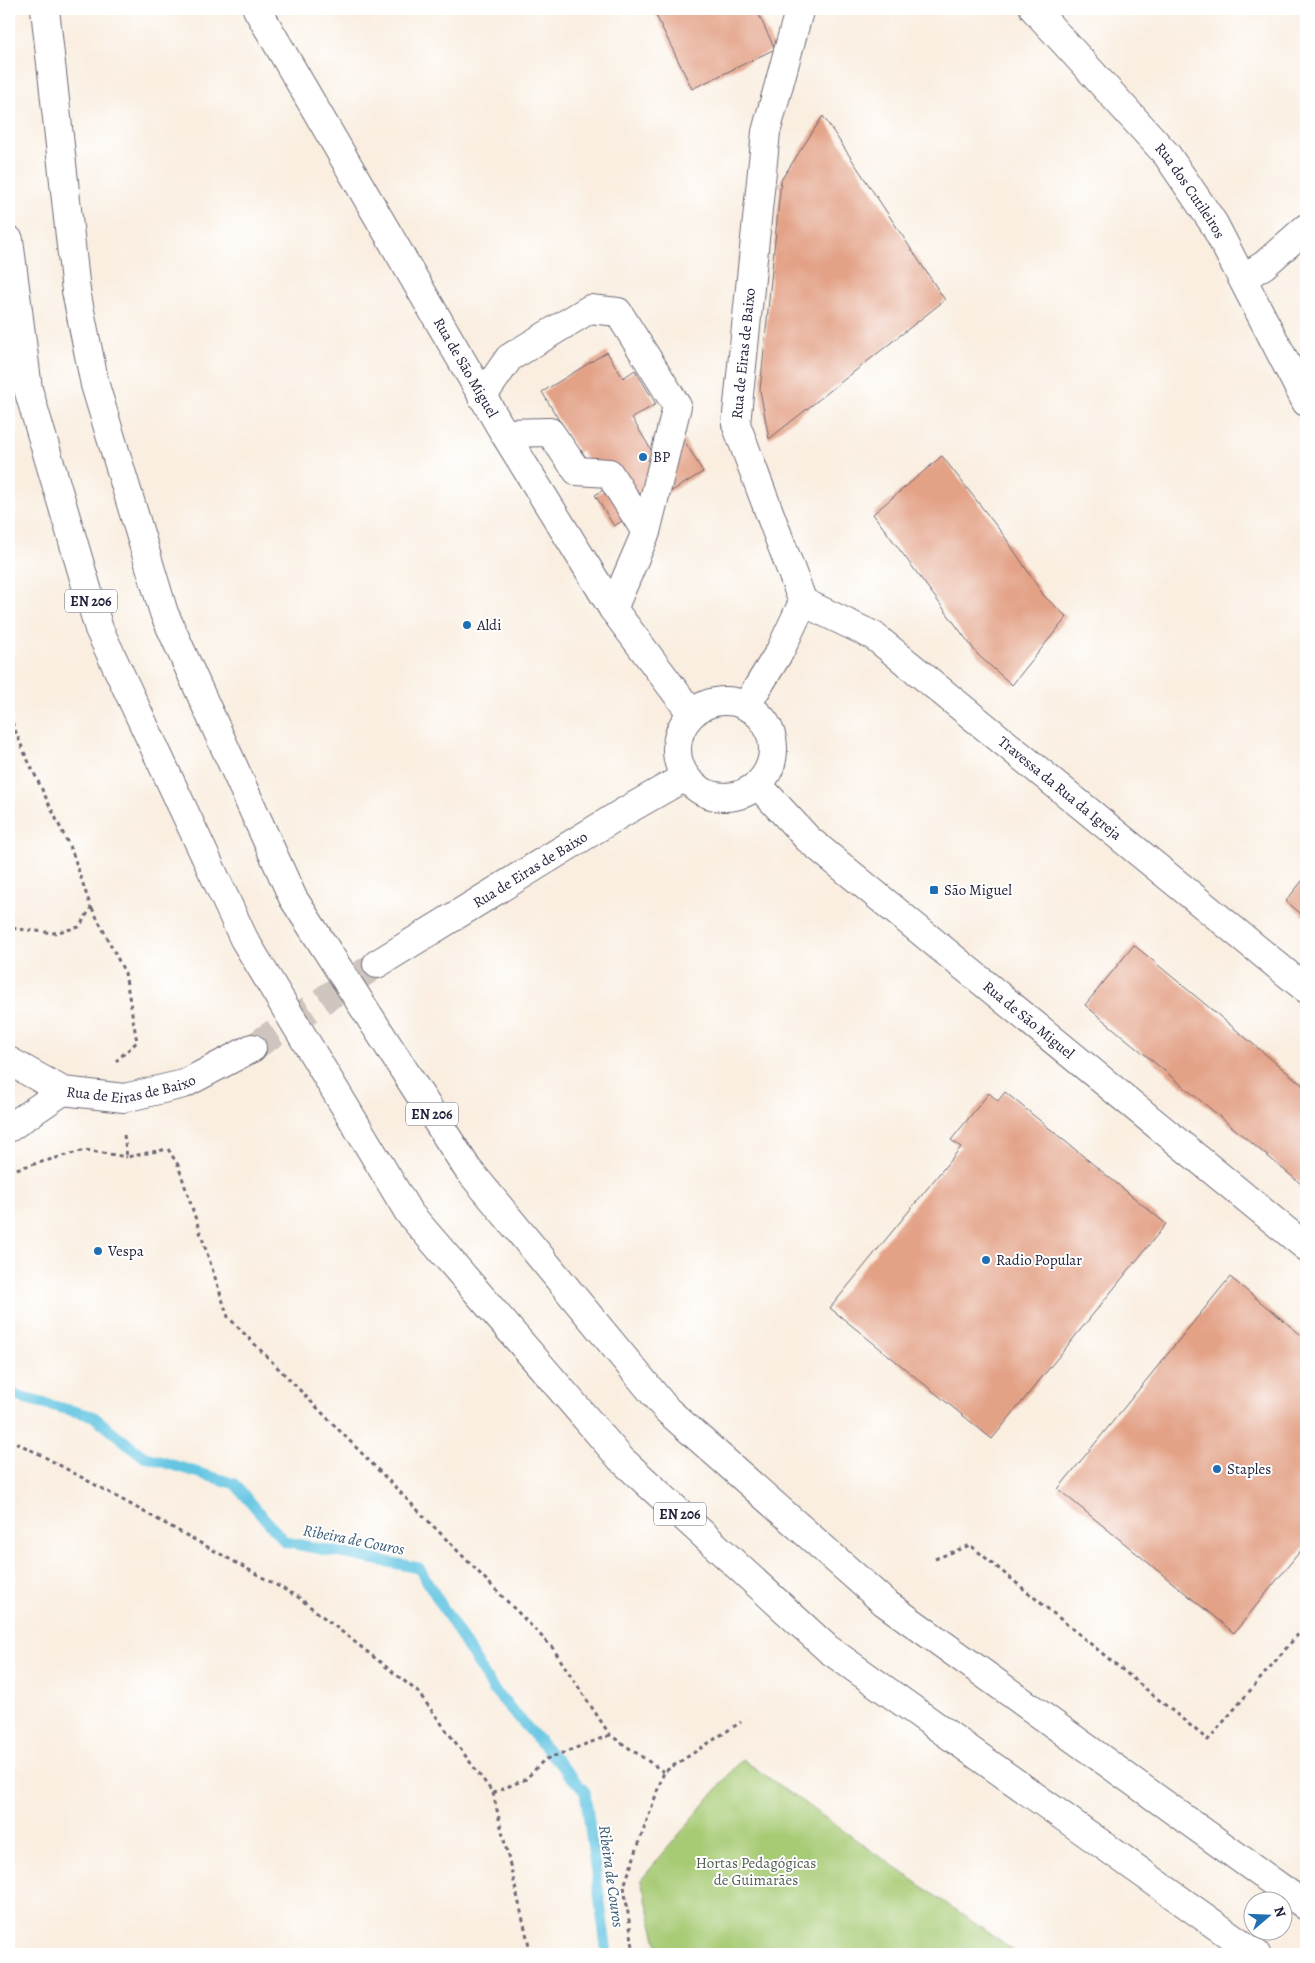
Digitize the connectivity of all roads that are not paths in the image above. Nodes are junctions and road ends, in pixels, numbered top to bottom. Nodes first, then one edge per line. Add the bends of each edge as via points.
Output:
1 (45, 9) edge
2 (257, 9) edge
3 (798, 9) edge
4 (1034, 9) edge
5 (1306, 228) edge
6 (9, 240) edge
7 (1243, 278) junction
8 (482, 397) junction
9 (1306, 402) edge
10 (504, 433) junction
11 (646, 532) junction
12 (803, 602) junction
13 (613, 609) junction
14 (746, 706) junction
15 (692, 714) junction
16 (685, 777) junction
17 (758, 785) junction
18 (377, 964) tunnel mouth
19 (1306, 989) edge
20 (252, 1048) tunnel mouth
21 (9, 1061) edge
22 (63, 1091) junction
23 (9, 1128) edge
24 (1306, 1247) edge
25 (1306, 1906) edge
26 (1256, 1954) edge

1 - 25 main road, EN 206 via 76,291 95,385 164,614 293,898 467,1168 667,1410 884,1602
2 - 8 main road, Rua de São Miguel
3 - 12 main road, Rua de Eiras de Baixo via 766,132 736,424
4 - 7 main road, Rua dos Cutileiros via 1167,155 1214,224
5 - 7 main road via 1264,265
6 - 26 main road, EN 206 via 28,389 99,629 244,939 409,1212 621,1459 828,1649
7 - 9 main road, Rua dos Cutileiros
8 - 10 main road, Rua de São Miguel
8 - 11 main road via 509,358 517,353 590,309 618,312 678,406
10 - 11 main road via 550,432 578,472 609,473
10 - 13 main road, Rua de São Miguel
11 - 13 main road
12 - 14 main road via 780,650
12 - 19 main road, Travessa da Rua da Igreja via 874,636
13 - 15 main road, Rua de São Miguel
14 - 15 main road via 718,702
14 - 17 main road via 759,715 773,742 773,758 768,773
15 - 16 main road via 678,738 679,765
16 - 17 main road via 706,794 720,798 746,793
16 - 18 main road, Rua de Eiras de Baixo
17 - 24 main road, Rua de São Miguel via 808,839
20 - 22 main road, Rua de Eiras de Baixo via 184,1084 124,1098
21 - 22 main road, Rua de Eiras de Baixo
22 - 23 main road

